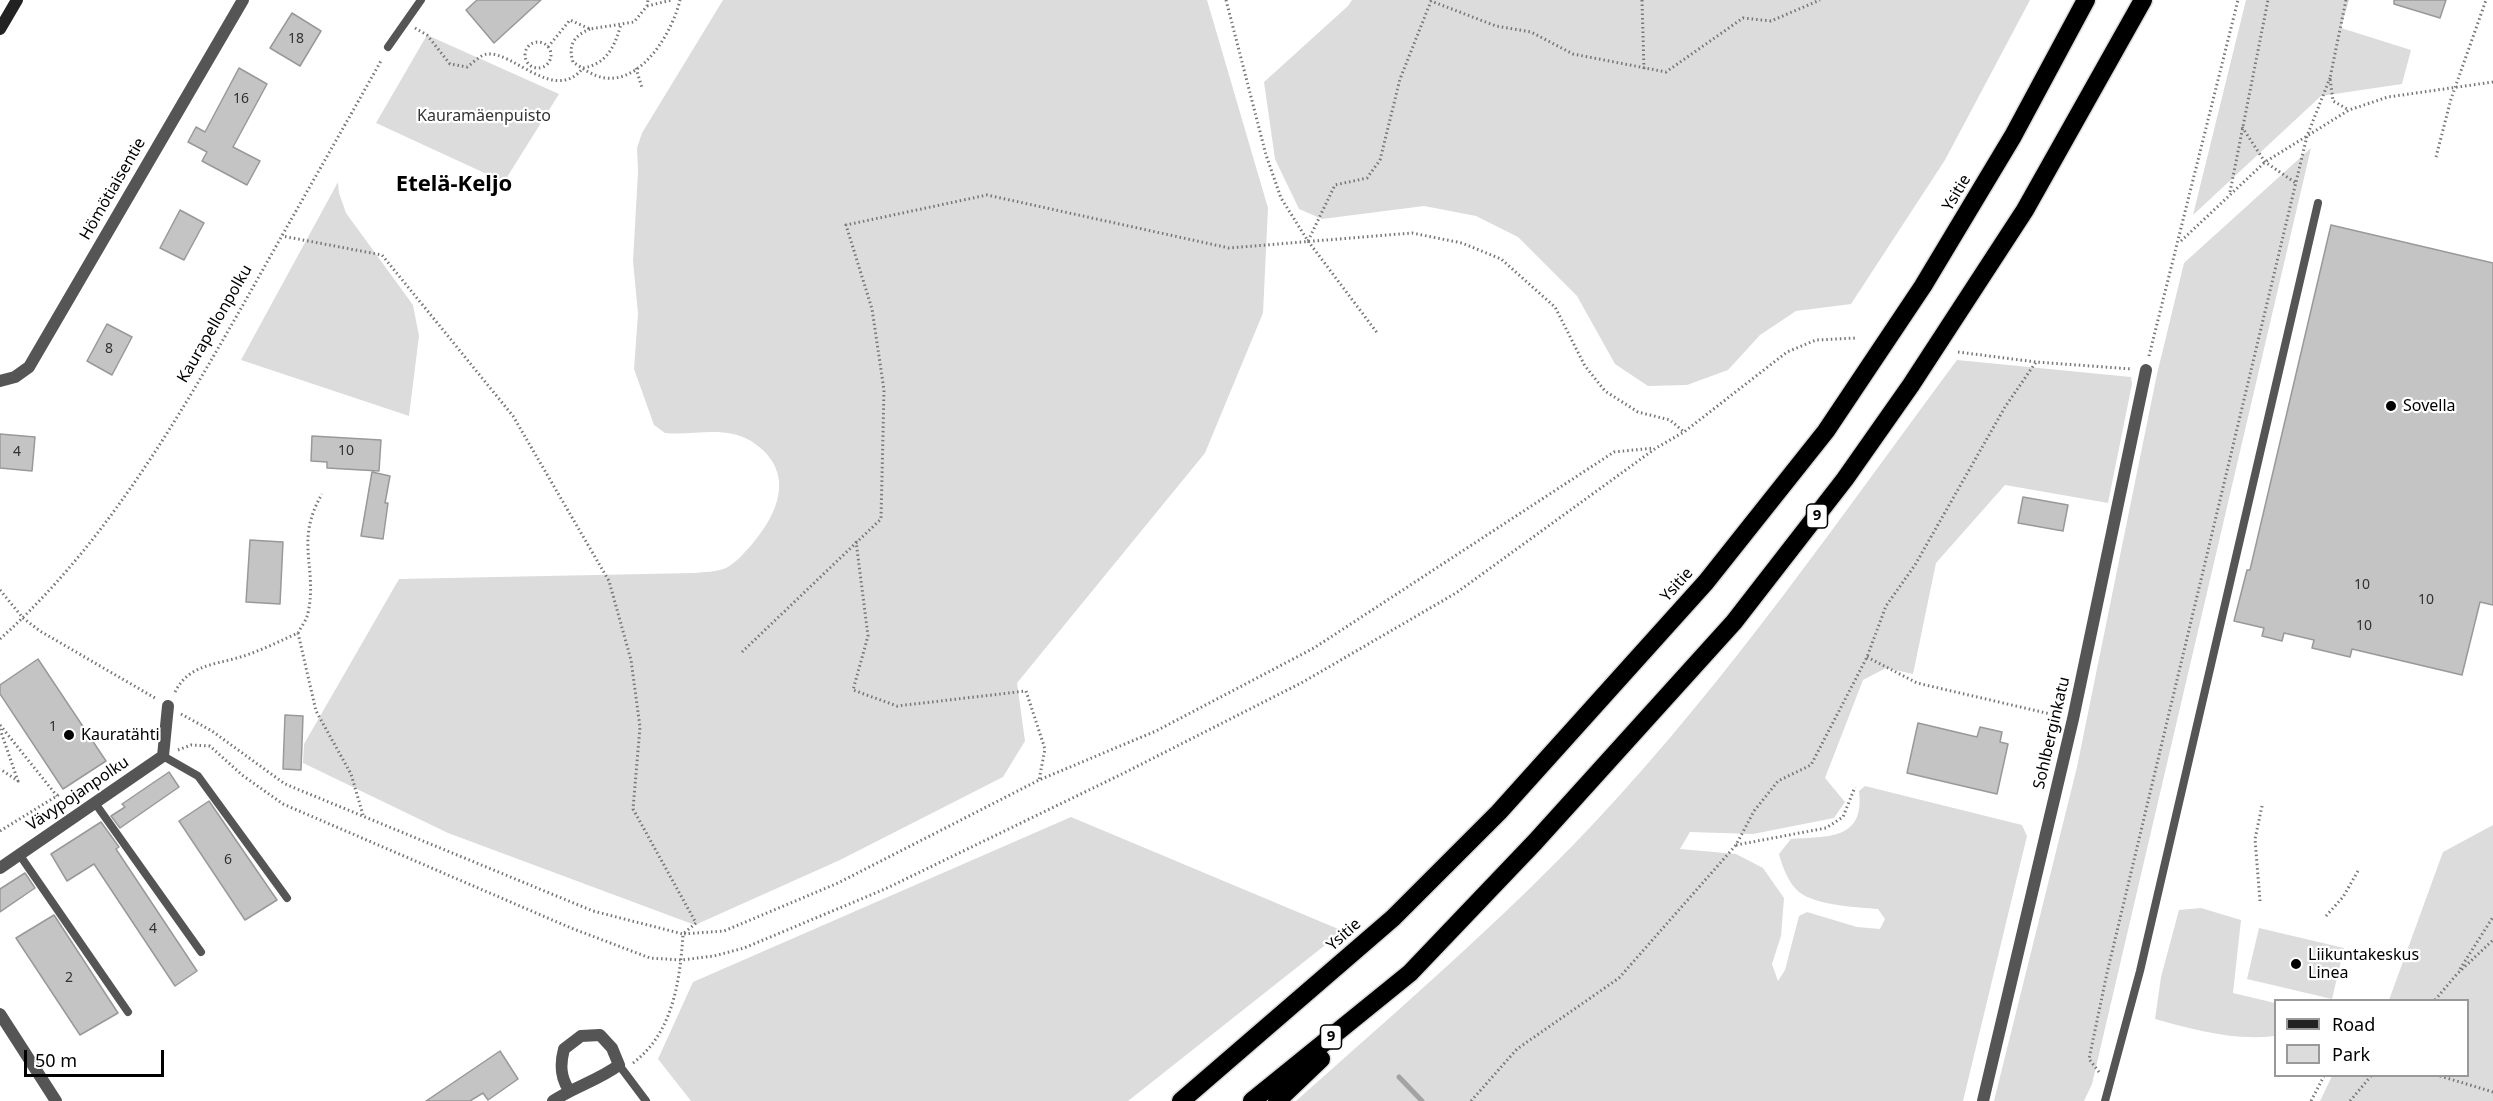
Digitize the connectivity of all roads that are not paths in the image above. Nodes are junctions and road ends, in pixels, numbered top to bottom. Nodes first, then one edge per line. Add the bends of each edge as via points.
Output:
1 (17, 0) edge
2 (243, 0) edge
3 (421, 0) edge
4 (2086, 0) edge
5 (2143, 0) edge
6 (0, 29) edge
7 (388, 46) road end
8 (2318, 203) dead end
9 (2146, 370) road end
10 (0, 381) edge
11 (168, 706) road end
12 (163, 756) junction
13 (95, 803) junction
14 (19, 854) junction
15 (0, 868) edge
16 (287, 898) dead end
17 (201, 952) dead end
18 (1410, 973) junction
19 (128, 1012) dead end
20 (0, 1014) edge
21 (619, 1065) junction
22 (569, 1090) junction
23 (56, 1101) edge
24 (553, 1101) edge
25 (646, 1101) edge
26 (1181, 1101) edge
27 (1252, 1101) edge
28 (1277, 1101) edge
29 (1983, 1101) edge
30 (2105, 1101) edge

1 - 6 street
2 - 10 street, Hömötiaisentie via 29,367
3 - 7 lane
4 - 26 highway, Ysitie via 2013,136 1923,286 1826,431 1706,582 1499,812 1402,910
5 - 18 highway, 9 via 2025,210 1845,479 1734,622
8 - 30 lane via 2143,960
9 - 29 street, Sohlberginkatu via 2073,719
11 - 12 street
12 - 13 street, Vävypojanpolku
12 - 16 lane via 198,776
13 - 14 street, Vävypojanpolku
13 - 17 lane
14 - 15 street, Vävypojanpolku
14 - 19 lane
18 - 27 highway, 9
18 - 28 highway
20 - 23 street
21 - 22 street
21 - 22 street via 612,1048 600,1035 581,1036 564,1049 560,1064
21 - 25 lane
22 - 24 street

